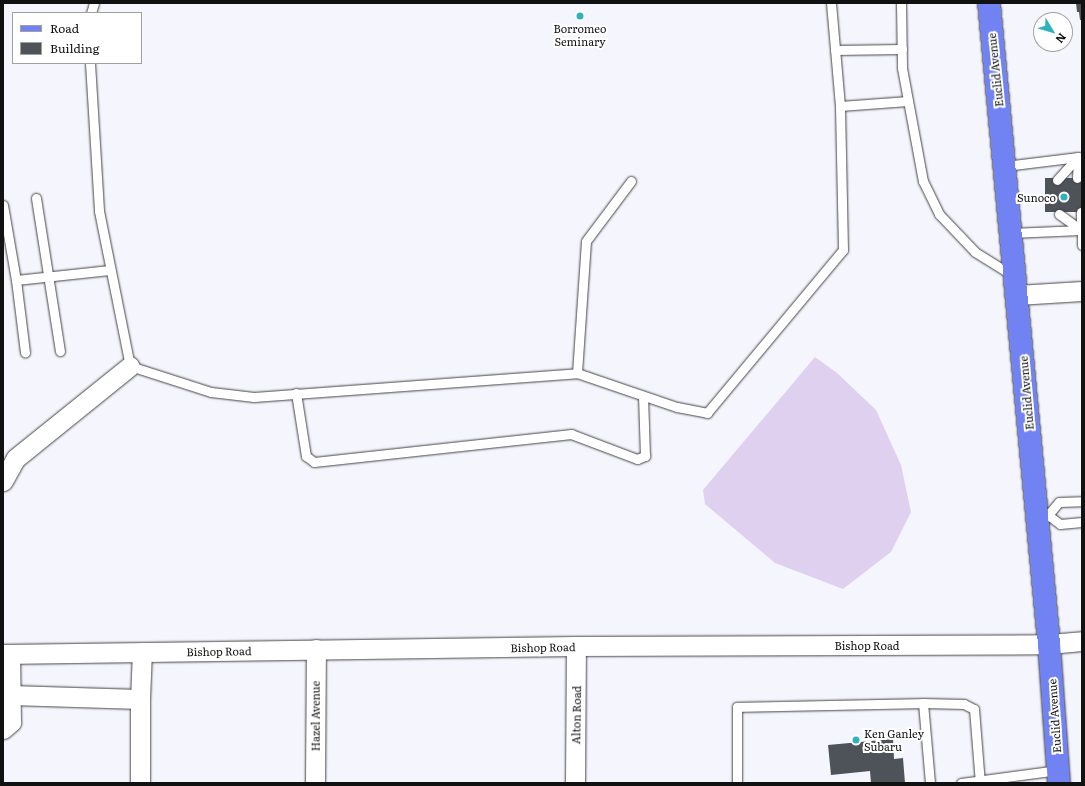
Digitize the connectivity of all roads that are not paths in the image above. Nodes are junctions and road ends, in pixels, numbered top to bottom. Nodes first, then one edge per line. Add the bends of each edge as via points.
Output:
1 (831, 3) edge
2 (901, 3) edge
3 (989, 3) edge
4 (902, 49) junction
5 (835, 50) junction
6 (90, 64) edge
7 (908, 101) junction
8 (840, 106) junction
9 (1080, 159) edge
10 (1005, 166) junction
11 (1077, 178) dead end
12 (1057, 180) dead end
13 (631, 181) dead end
14 (36, 198) dead end
15 (3, 205) edge
16 (1081, 212) dead end
17 (1059, 214) dead end
18 (1082, 230) edge
19 (1011, 233) junction
20 (1082, 245) edge
21 (109, 270) junction
22 (48, 276) junction
23 (16, 280) junction
24 (1016, 286) junction
25 (1082, 291) edge
26 (60, 351) dead end
27 (25, 352) dead end
28 (130, 366) junction
29 (577, 373) junction
30 (296, 393) junction
31 (643, 396) junction
32 (3, 481) edge
33 (1082, 500) edge
34 (1043, 515) junction
35 (1082, 522) edge
36 (1082, 641) edge
37 (1049, 644) junction
38 (576, 646) junction
39 (316, 649) junction
40 (142, 652) junction
41 (6, 654) edge
42 (10, 695) junction
43 (140, 699) junction
44 (923, 703) junction
45 (3, 729) edge
46 (1058, 777) edge
47 (980, 782) edge
48 (140, 783) edge
49 (315, 783) edge
50 (575, 783) edge
51 (737, 783) edge
52 (930, 783) edge
53 (961, 783) edge

1 - 5 lane
2 - 4 lane
3 - 10 main road, Euclid Avenue
4 - 5 lane
4 - 7 lane via 902,68
5 - 8 lane
6 - 21 lane via 99,211
7 - 8 lane
7 - 24 lane via 923,181 939,214 975,252
8 - 31 lane via 843,250 707,412 677,407
9 - 10 lane
9 - 11 lane
9 - 12 lane
10 - 19 main road, Euclid Avenue
13 - 29 lane via 586,241
14 - 22 lane
15 - 23 lane
16 - 18 lane
17 - 18 lane
18 - 19 lane
18 - 20 lane
19 - 24 main road, Euclid Avenue
21 - 22 lane
21 - 28 lane
22 - 23 lane
22 - 26 lane
23 - 27 lane
24 - 25 street
24 - 34 main road, Euclid Avenue
28 - 30 lane via 211,392 254,396
28 - 32 street via 16,458
29 - 30 lane
29 - 31 lane
30 - 31 lane via 306,456 314,462 571,434 637,459 645,456
33 - 34 lane via 1059,502
34 - 35 lane via 1060,524
34 - 37 main road, Euclid Avenue
36 - 37 street, Bishop Road
37 - 38 street, Bishop Road
37 - 46 main road, Euclid Avenue
38 - 39 street, Bishop Road
38 - 50 street, Alton Road
39 - 40 street, Bishop Road
39 - 49 street, Hazel Avenue
40 - 41 street, Bishop Road
40 - 43 street
41 - 42 street
42 - 43 street
42 - 45 street via 11,722
43 - 48 street
44 - 47 lane via 964,704 974,709
44 - 51 lane via 737,707
44 - 52 lane
46 - 47 lane
47 - 53 lane

